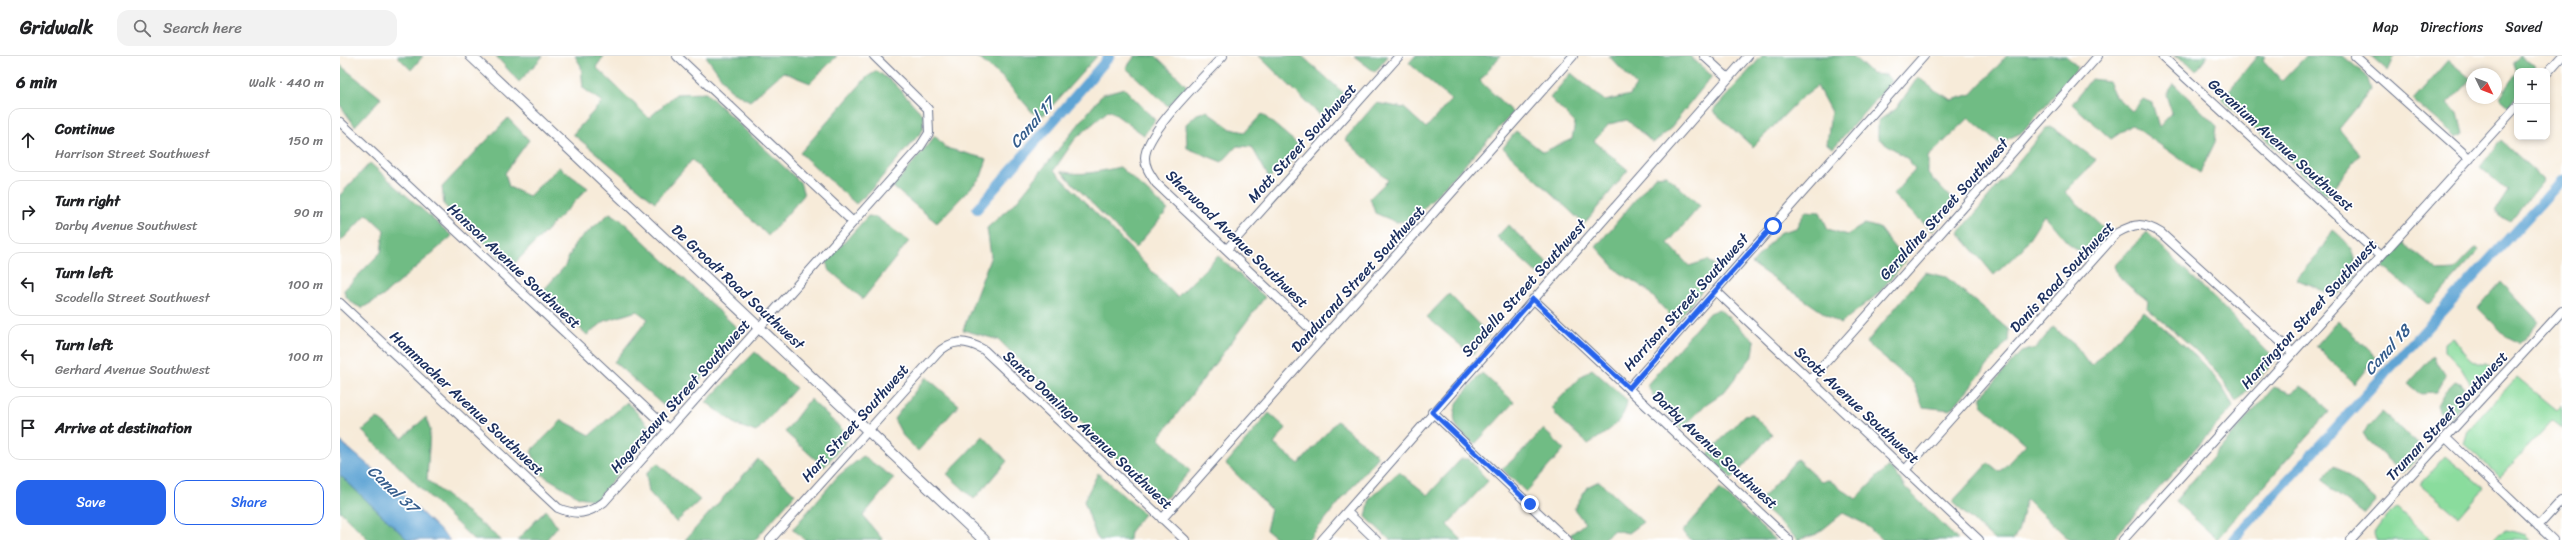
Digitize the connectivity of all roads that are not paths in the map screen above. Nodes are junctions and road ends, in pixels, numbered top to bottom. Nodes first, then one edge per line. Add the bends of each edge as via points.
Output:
1 (470, 56) edge
2 (677, 56) edge
3 (874, 56) edge
4 (1223, 56) edge
5 (1399, 56) edge
6 (1573, 56) edge
7 (1704, 56) edge
8 (1748, 56) edge
9 (1924, 56) edge
10 (2098, 56) edge
11 (2162, 56) edge
12 (2355, 56) edge
13 (2550, 56) edge
14 (2559, 59) edge
15 (2550, 70) edge
16 (1728, 78) junction
17 (2514, 109) edge
18 (340, 122) edge
19 (2470, 159) junction
20 (853, 222) junction
21 (1227, 249) junction
22 (2380, 256) junction
23 (1716, 291) junction
24 (1533, 299) junction
25 (340, 303) edge
26 (2562, 311) edge
27 (759, 328) junction
28 (1322, 340) junction
29 (971, 342) joint
30 (2293, 353) junction
31 (1810, 380) junction
32 (1629, 388) junction
33 (1432, 412) junction
34 (669, 430) junction
35 (868, 430) junction
36 (2446, 438) junction
37 (1905, 470) junction
38 (2562, 500) edge
39 (1347, 512) junction
40 (580, 514) joint
41 (1162, 519) junction
42 (2538, 526) junction
43 (776, 533) junction
44 (2354, 537) edge
45 (770, 540) edge
46 (783, 540) edge
47 (984, 540) edge
48 (1185, 540) edge
49 (1322, 540) edge
50 (1376, 540) edge
51 (1567, 540) edge
52 (1789, 540) edge
53 (1979, 540) edge
54 (2122, 540) edge
55 (2363, 540) edge
56 (2553, 540) edge

1 - 27 street, De Groodt Road Southwest
2 - 20 street
3 - 20 street, Hagerstown Street Southwest via 928,109 929,133 920,147
4 - 21 street, Sherwood Avenue Southwest via 1153,134 1146,152 1148,170 1156,183
5 - 21 street, Mott Street Southwest
6 - 28 street, Dandurand Street Southwest
7 - 16 street
8 - 16 street, Scodella Street Southwest
9 - 23 street, Harrison Street Southwest
10 - 31 street, Geraldine Street Southwest
11 - 22 street, Geranium Avenue Southwest
12 - 19 street
13 - 14 street
14 - 15 street
16 - 24 street, Scodella Street Southwest
17 - 19 street, Harrington Street Southwest
18 - 34 street, Hanson Avenue Southwest
19 - 22 street, Harrington Street Southwest
20 - 27 street, Hagerstown Street Southwest
21 - 28 street, Sherwood Avenue Southwest
22 - 30 street, Harrington Street Southwest
23 - 31 street, Scott Avenue Southwest
23 - 32 street, Harrison Street Southwest
24 - 32 street, Darby Avenue Southwest
24 - 33 street, Scodella Street Southwest
25 - 40 street, Hammacher Avenue Southwest via 558,508
26 - 36 street, Truman Street Southwest
27 - 34 street, Hagerstown Street Southwest
27 - 35 street, De Groodt Road Southwest
28 - 41 street, Dandurand Street Southwest
29 - 35 street, Hart Street Southwest via 954,341 940,350
29 - 41 street, Santo Domingo Avenue Southwest via 984,350
30 - 37 street, Danis Road Southwest via 2161,233 2148,226 2132,225 2117,233
30 - 54 street, Harrington Street Southwest
31 - 37 street, Scott Avenue Southwest
32 - 52 street, Darby Avenue Southwest
33 - 39 street, Scodella Street Southwest
33 - 51 street
34 - 40 street, Hagerstown Street Southwest via 604,502 592,511
35 - 43 street, Hart Street Southwest
35 - 47 street, De Groodt Road Southwest
36 - 42 street
36 - 44 street, Truman Street Southwest
37 - 53 street, Scott Avenue Southwest
38 - 42 street
39 - 49 street, Scodella Street Southwest
39 - 50 street
41 - 48 street, Santo Domingo Avenue Southwest
42 - 56 street
43 - 45 street, Hart Street Southwest
43 - 46 street
44 - 55 street

